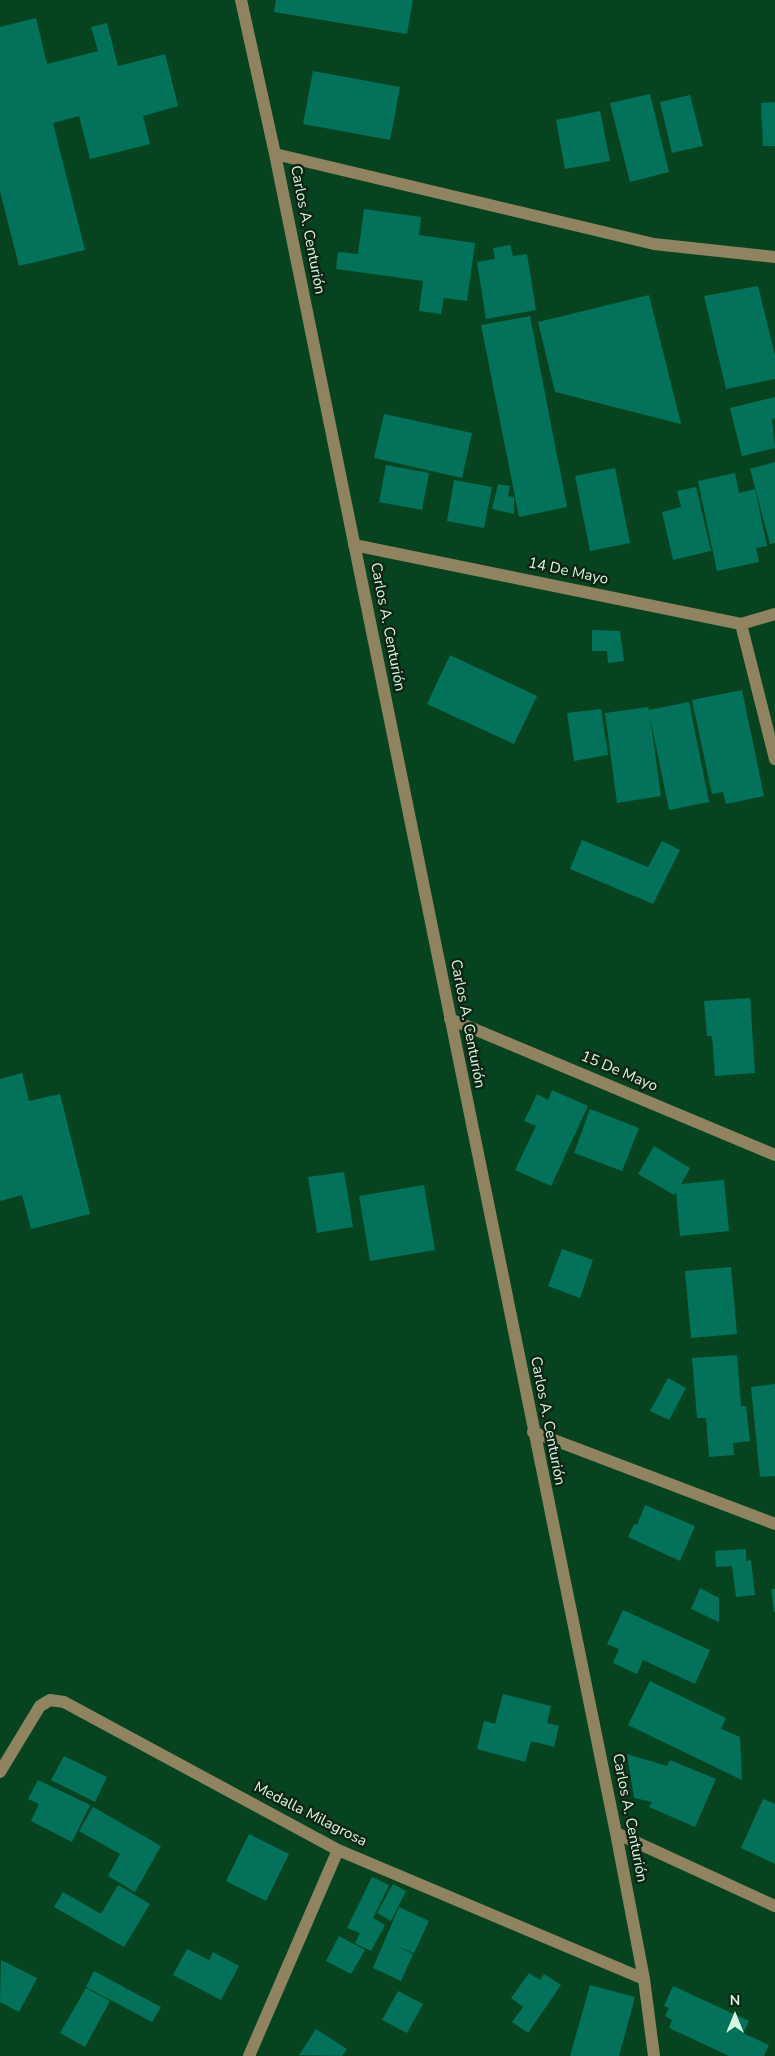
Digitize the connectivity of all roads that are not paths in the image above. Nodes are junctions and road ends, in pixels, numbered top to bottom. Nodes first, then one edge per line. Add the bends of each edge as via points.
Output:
1 (240, 0) edge
2 (275, 154) junction
3 (775, 257) edge
4 (354, 545) junction
5 (775, 614) edge
6 (742, 624) junction
7 (775, 759) edge
8 (450, 1019) junction
9 (775, 1155) edge
10 (533, 1432) junction
11 (775, 1524) edge
12 (0, 1772) edge
13 (616, 1833) junction
14 (338, 1850) junction
15 (775, 1906) edge
16 (644, 1979) junction
17 (249, 2056) edge
18 (654, 2056) edge

1 - 2 street, Carlos A. Centurión
2 - 3 street via 654,244
2 - 4 street, Carlos A. Centurión
4 - 6 street, 14 De Mayo
4 - 8 street, Carlos A. Centurión
5 - 6 street, 14 De Mayo
6 - 7 street
8 - 9 street, 15 De Mayo
8 - 10 street, Carlos A. Centurión
10 - 11 street
10 - 13 street, Carlos A. Centurión
12 - 14 street, Medalla Milagrosa via 40,1706 50,1700 64,1702
13 - 15 street
13 - 16 street, Carlos A. Centurión
14 - 16 street, Medalla Milagrosa
14 - 17 street
16 - 18 street, Carlos A. Centurión

